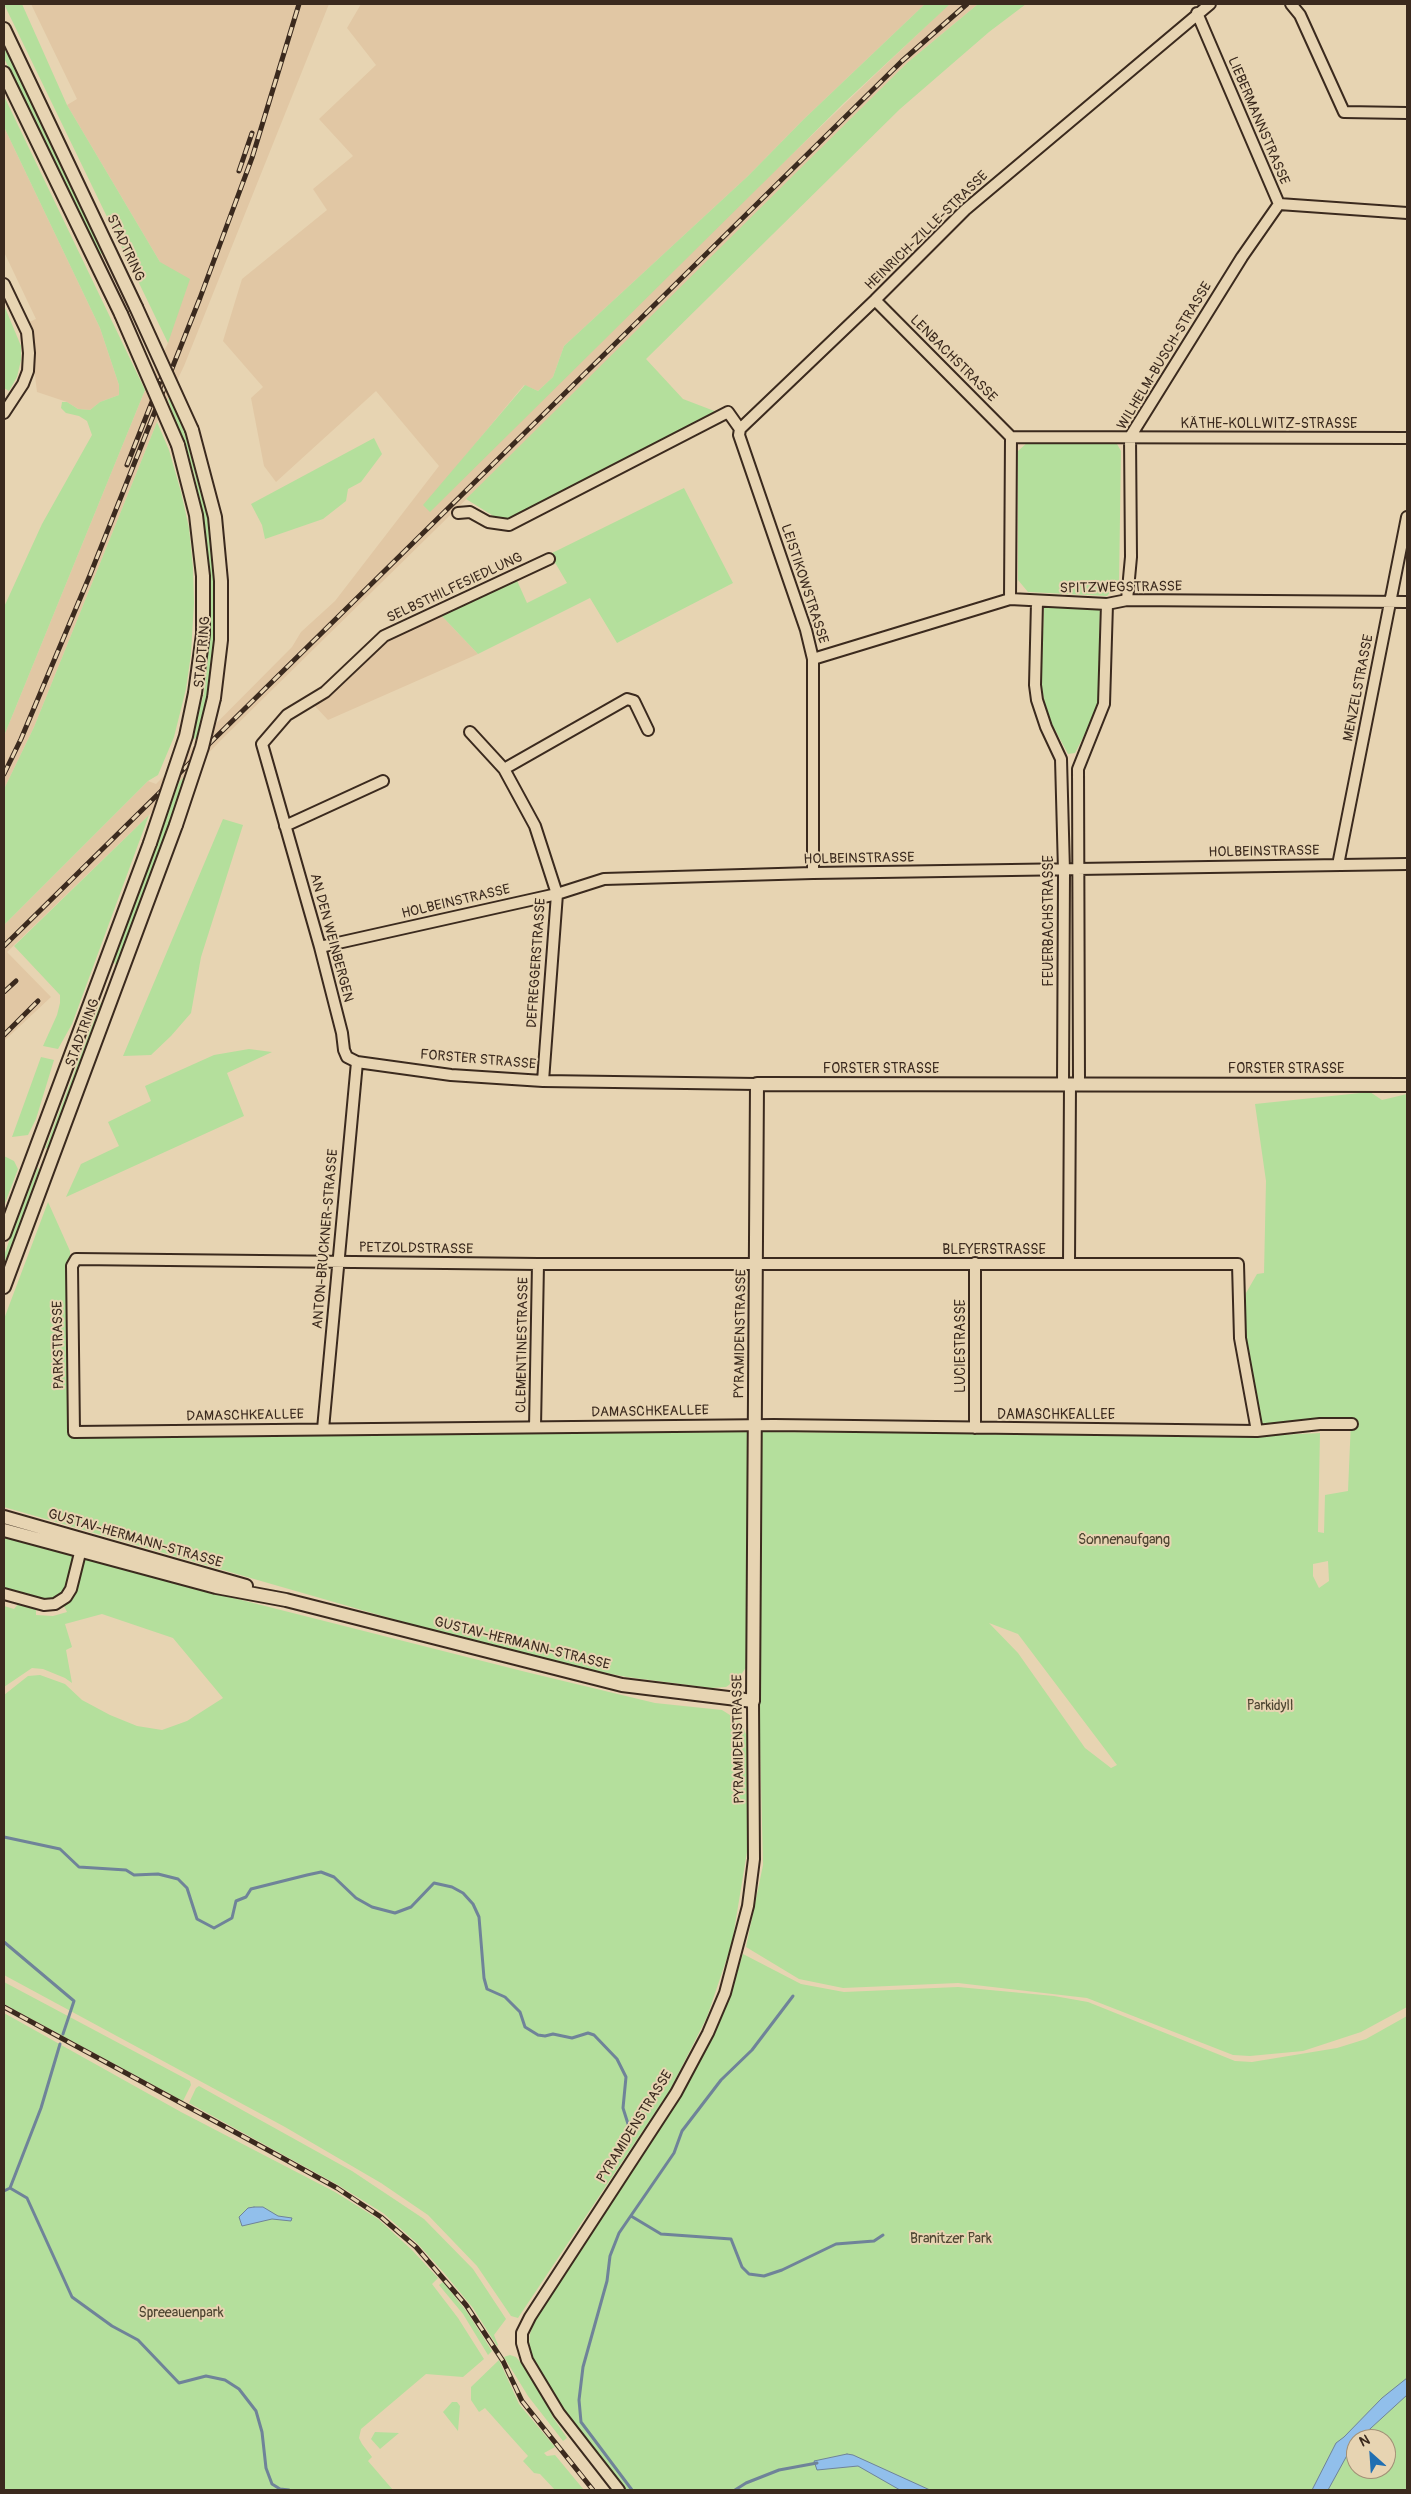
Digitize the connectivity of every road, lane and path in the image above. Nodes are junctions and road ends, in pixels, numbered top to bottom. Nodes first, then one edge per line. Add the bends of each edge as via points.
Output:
1 (1210, 4) edge
2 (1291, 4) edge
3 (1197, 13) junction
4 (4, 28) edge
5 (4, 73) edge
6 (1407, 113) edge
7 (1279, 204) junction
8 (1407, 213) edge
9 (4, 284) edge
10 (875, 300) junction
11 (4, 413) edge
12 (740, 429) junction
13 (1011, 437) junction
14 (1130, 437) junction
15 (1407, 438) edge
16 (458, 514) dead end
17 (1407, 517) edge
18 (549, 559) dead end
19 (1010, 599) junction
20 (1127, 600) junction
21 (1391, 601) junction
22 (1037, 602) junction
23 (1407, 602) edge
24 (1107, 604) junction
25 (813, 658) junction
26 (648, 730) dead end
27 (470, 732) dead end
28 (262, 744) joint
29 (504, 769) junction
30 (382, 781) dead end
31 (285, 826) junction
32 (1407, 864) edge
33 (1338, 865) junction
34 (1078, 870) junction
35 (1064, 871) junction
36 (813, 873) junction
37 (557, 894) junction
38 (320, 947) junction
39 (352, 1059) junction
40 (543, 1081) junction
41 (757, 1084) junction
42 (1071, 1084) junction
43 (1407, 1085) edge
44 (4, 1234) edge
45 (76, 1259) joint
46 (338, 1262) junction
47 (757, 1263) junction
48 (975, 1263) junction
49 (538, 1264) junction
50 (1069, 1264) junction
51 (4, 1287) edge
52 (1352, 1424) dead end
53 (755, 1425) junction
54 (535, 1427) junction
55 (975, 1428) junction
56 (323, 1429) junction
57 (1257, 1431) junction
58 (74, 1432) joint
59 (4, 1517) edge
60 (4, 1530) edge
61 (82, 1545) junction
62 (4, 1594) edge
63 (753, 1701) junction
64 (619, 2490) edge

1 - 3 street, HEINRICH-ZILLE-STRASSE
2 - 6 street via 1300,15 1344,112
3 - 7 street, LIEBERMANNSTRASSE
3 - 10 street, HEINRICH-ZILLE-STRASSE via 965,210
4 - 51 main road, STADTRING, bridge via 192,430 214,516 221,581 221,640 209,723 176,825
5 - 44 main road, STADTRING, bridge via 122,314 162,404 178,445 196,515 203,576 203,634 186,736 150,843
7 - 8 street, LIEBERMANNSTRASSE
7 - 14 street, WILHELM-BUSCH-STRASSE via 1242,257
9 - 11 street via 29,343 28,370
10 - 12 street, HEINRICH-ZILLE-STRASSE
10 - 13 street, LENBACHSTRASSE
12 - 16 street via 728,412 509,525 488,522 470,512
12 - 25 street, LEISTIKOWSTRASSE via 739,435
13 - 14 street
13 - 19 street
14 - 15 street, KÄTHE-KOLLWITZ-STRASSE
14 - 20 street, WILHELM-BUSCH-STRASSE via 1131,557
17 - 21 street, MENZELSTRASSE
18 - 28 street, SELBSTHILFESIEDLUNG via 384,636 325,692 287,715
19 - 22 street, SPITZWEGSTRASSE
19 - 25 street, SPITZWEGSTRASSE
20 - 21 street, SPITZWEGSTRASSE
20 - 24 street, SPITZWEGSTRASSE
21 - 23 street, SPITZWEGSTRASSE
21 - 33 street, MENZELSTRASSE
22 - 24 street, SPITZWEGSTRASSE
22 - 35 street, FEUERBACHSTRASSE via 1035,685 1046,727 1061,759
24 - 34 street, FEUERBACHSTRASSE via 1104,704 1078,769
25 - 36 street, LEISTIKOWSTRASSE
26 - 29 street via 634,701 627,699
27 - 29 street, DEFREGGERSTRASSE
28 - 31 street, AN DEN WEINBERGEN
29 - 37 street, DEFREGGERSTRASSE via 535,826
30 - 31 street
31 - 38 street, AN DEN WEINBERGEN
32 - 33 street, HOLBEINSTRASSE
33 - 34 street, HOLBEINSTRASSE
34 - 35 street, HOLBEINSTRASSE
34 - 42 street, FEUERBACHSTRASSE
35 - 36 street, HOLBEINSTRASSE
35 - 42 street, FEUERBACHSTRASSE
36 - 37 street, HOLBEINSTRASSE via 604,879
37 - 38 street, HOLBEINSTRASSE
37 - 40 street, DEFREGGERSTRASSE
38 - 39 street, AN DEN WEINBERGEN
39 - 40 street, FORSTER STRASSE via 451,1075
39 - 46 street, ANTON-BRUCKNER-STRASSE
40 - 41 street, FORSTER STRASSE
41 - 42 main road, FORSTER STRASSE
41 - 47 main road, PYRAMIDENSTRASSE
42 - 43 main road, FORSTER STRASSE
42 - 50 street, FEUERBACHSTRASSE
45 - 46 street, PETZOLDSTRASSE
45 - 58 street, PARKSTRASSE via 72,1266
46 - 49 street, PETZOLDSTRASSE
46 - 56 street, ANTON-BRUCKNER-STRASSE
47 - 48 street, BLEYERSTRASSE
47 - 49 street, PETZOLDSTRASSE
47 - 53 main road, PYRAMIDENSTRASSE
48 - 50 street, BLEYERSTRASSE
48 - 55 street, LUCIESTRASSE
49 - 54 street, CLEMENTINESTRASSE
50 - 57 street, BLEYERSTRASSE via 1238,1264 1240,1338
52 - 57 street, DAMASCHKEALLEE
53 - 54 street, DAMASCHKEALLEE
53 - 55 street, DAMASCHKEALLEE
53 - 63 main road, PYRAMIDENSTRASSE
54 - 56 street, DAMASCHKEALLEE
55 - 57 street, DAMASCHKEALLEE
56 - 58 street, DAMASCHKEALLEE
59 - 61 main road, GUSTAV-HERMANN-STRASSE
60 - 61 main road, GUSTAV-HERMANN-STRASSE
61 - 62 street via 71,1589 55,1604 44,1605
61 - 63 main road, GUSTAV-HERMANN-STRASSE via 221,1578 286,1600 622,1685
63 - 64 street, PYRAMIDENSTRASSE via 754,1859 748,1906 725,1993 676,2093 522,2333 527,2360 559,2413

